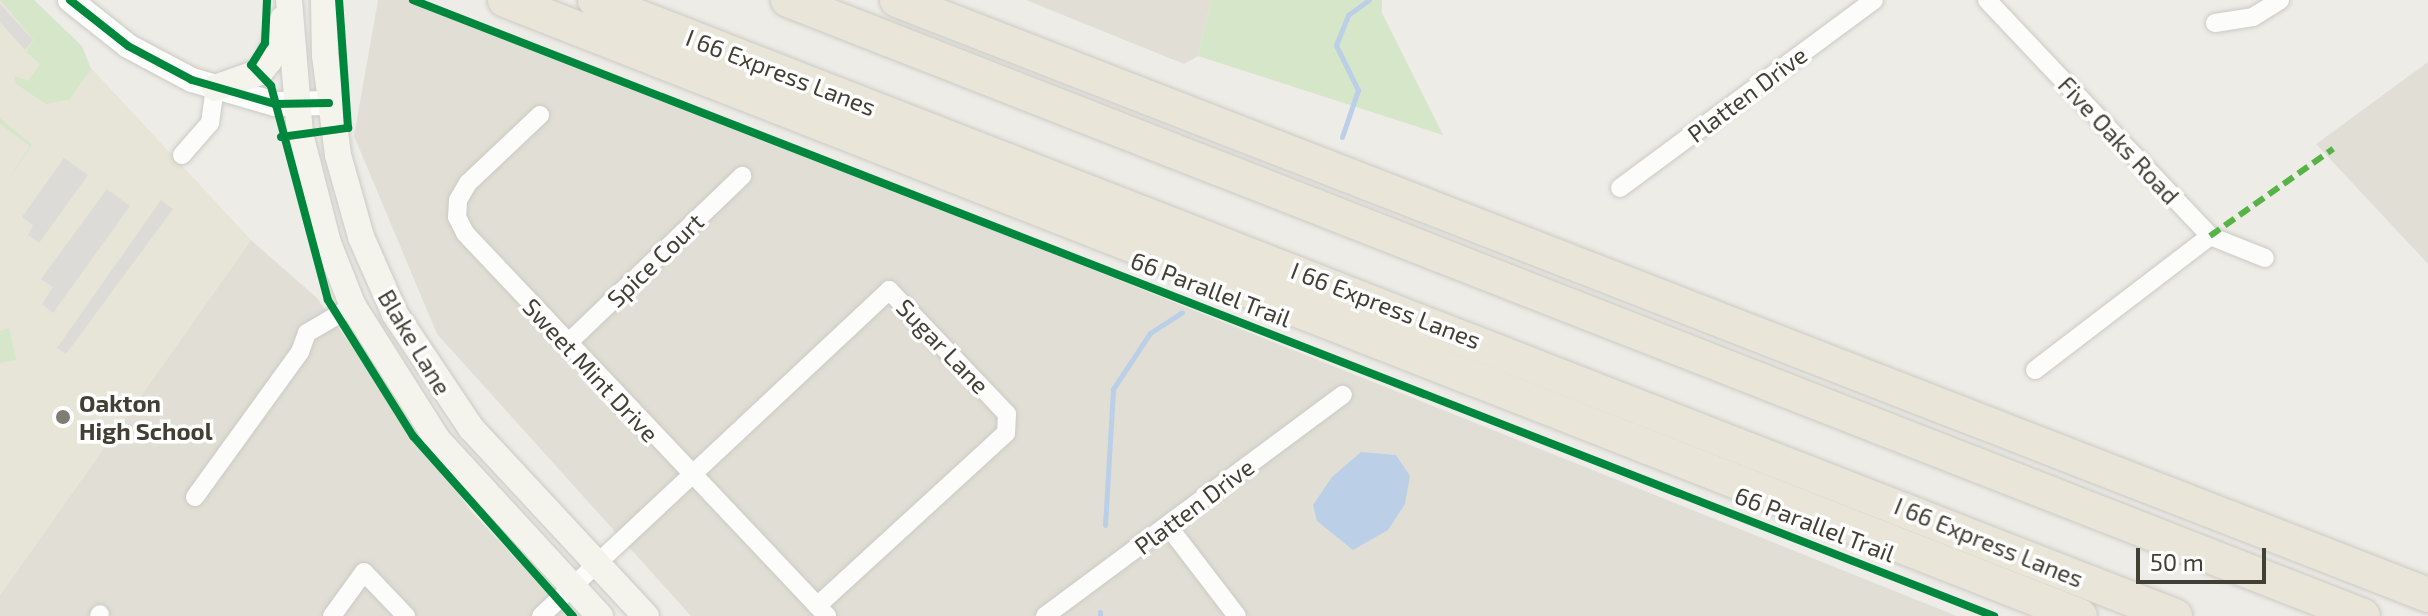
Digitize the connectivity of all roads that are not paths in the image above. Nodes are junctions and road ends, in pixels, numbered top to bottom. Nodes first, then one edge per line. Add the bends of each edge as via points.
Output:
1 (70, 0) edge
2 (288, 0) edge
3 (324, 0) edge
4 (505, 0) edge
5 (595, 0) edge
6 (788, 0) edge
7 (897, 0) edge
8 (1874, 0) edge
9 (1987, 0) edge
10 (2280, 0) edge
11 (2215, 23) dead end
12 (215, 88) junction
13 (329, 103) junction
14 (296, 106) junction
15 (540, 115) dead end
16 (182, 155) dead end
17 (742, 176) dead end
18 (1620, 188) dead end
19 (2210, 236) junction
20 (2265, 258) dead end
21 (353, 306) junction
22 (567, 344) junction
23 (2035, 370) dead end
24 (1343, 395) dead end
25 (690, 475) junction
26 (195, 497) dead end
27 (1168, 526) junction
28 (595, 563) junction
29 (571, 586) junction
30 (2428, 595) edge
31 (822, 611) edge
32 (332, 616) edge
33 (406, 616) edge
34 (541, 616) edge
35 (600, 616) edge
36 (646, 616) edge
37 (1045, 616) edge
38 (1237, 616) edge
39 (2080, 616) edge
40 (2175, 616) edge
41 (2363, 616) edge

1 - 12 street via 128,46
2 - 12 main road via 269,61 249,79
2 - 14 main road, Blake Lane
3 - 13 main road, Blake Lane
4 - 39 highway
5 - 40 highway, I 66 Express Lanes
6 - 41 highway
7 - 30 highway
8 - 18 street, Platten Drive
9 - 19 street, Five Oaks Road
10 - 11 street via 2253,17
12 - 14 street
12 - 16 street via 210,123
13 - 14 street
13 - 28 main road, Blake Lane via 361,237 417,353 471,428
14 - 21 main road, Blake Lane via 313,194
15 - 22 street, Sweet Mint Drive via 468,183 458,200 457,217 481,252
17 - 22 street, Spice Court
19 - 20 street, Five Oaks Road
19 - 23 street
21 - 26 street via 307,333 300,352
21 - 29 main road, Blake Lane via 437,439
22 - 25 street, Sweet Mint Drive
24 - 27 street, Platten Drive
25 - 28 street, Sugar Lane
25 - 31 street, Sweet Mint Drive
25 - 31 street, Sugar Lane via 889,290 1007,414 1006,433
27 - 37 street, Platten Drive
27 - 38 street
28 - 29 street, Sugar Lane
28 - 36 main road, Blake Lane
29 - 34 street, Sugar Lane
29 - 35 main road, Blake Lane
32 - 33 street via 364,572

